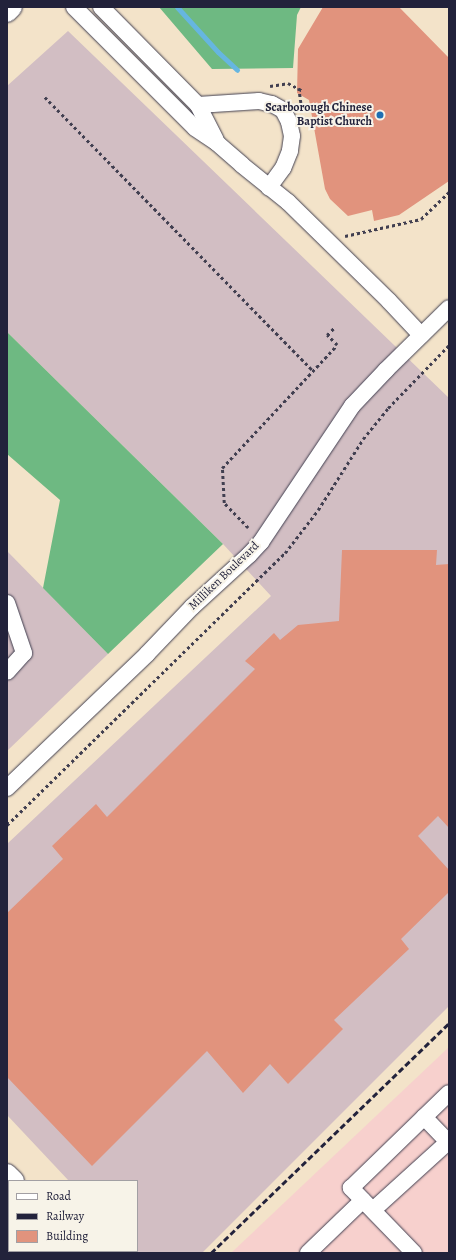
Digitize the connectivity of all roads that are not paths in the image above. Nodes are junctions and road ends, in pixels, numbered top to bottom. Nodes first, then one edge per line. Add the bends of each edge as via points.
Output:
1 (12, 7) edge
2 (74, 7) edge
3 (102, 7) edge
4 (7, 12) edge
5 (198, 105) junction
6 (217, 143) junction
7 (269, 187) junction
8 (449, 308) edge
9 (421, 335) junction
10 (7, 602) edge
11 (7, 672) edge
12 (7, 788) edge
13 (449, 1093) edge
14 (424, 1117) junction
15 (448, 1143) edge
16 (368, 1205) junction
17 (308, 1253) edge
18 (414, 1253) edge

1 - 4 main road
2 - 6 street via 195,128
3 - 5 street
5 - 6 street
5 - 7 street via 258,101 283,110 291,129 290,151 283,168
6 - 7 street
7 - 9 street via 288,202
8 - 9 street, Milliken Boulevard
9 - 12 street, Milliken Boulevard via 352,406 261,542
10 - 11 street via 24,653
13 - 14 street
14 - 15 street
14 - 16 street via 351,1188
15 - 16 street
16 - 17 street
16 - 18 street

